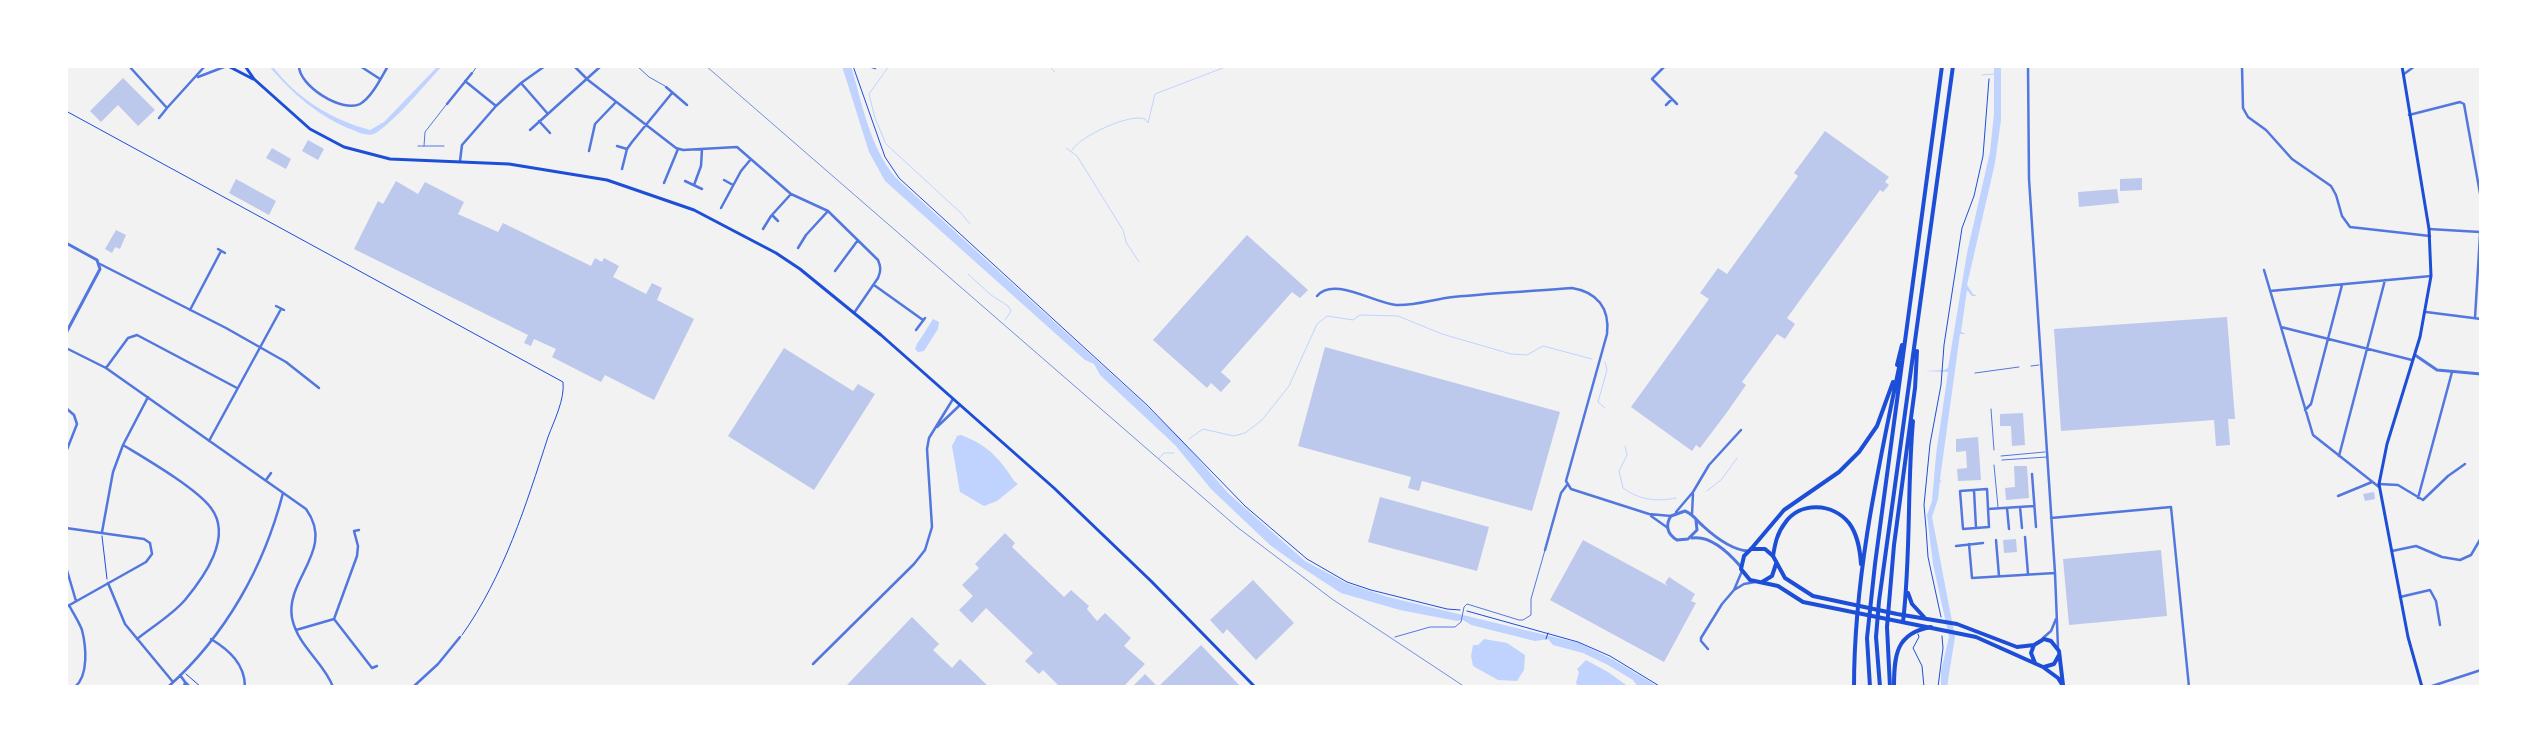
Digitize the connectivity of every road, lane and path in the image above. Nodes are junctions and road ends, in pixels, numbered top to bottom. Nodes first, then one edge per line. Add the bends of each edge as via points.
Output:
1 (129, 66) edge
2 (205, 66) edge
3 (222, 66) edge
4 (228, 66) edge
5 (245, 66) edge
6 (300, 66) edge
7 (360, 66) edge
8 (388, 66) edge
9 (477, 66) edge
10 (545, 66) edge
11 (574, 66) edge
12 (601, 66) edge
13 (637, 66) edge
14 (852, 66) edge
15 (1665, 66) edge
16 (1942, 66) edge
17 (1952, 66) edge
18 (2028, 66) edge
19 (2242, 66) edge
20 (2402, 66) edge
21 (2415, 66) edge
22 (864, 67) edge
23 (869, 67) edge
24 (875, 68) dead end
25 (472, 73) joint
26 (2404, 74) junction
27 (197, 78) junction
28 (254, 79) junction
29 (380, 79) junction
30 (1989, 79) dead end
31 (588, 80) junction
32 (465, 81) junction
33 (521, 82) junction
34 (666, 87) joint
35 (672, 92) junction
36 (1672, 99) junction
37 (683, 101) junction
38 (616, 102) junction
39 (447, 104) joint
40 (680, 104) dead end
41 (1677, 104) dead end
42 (687, 105) dead end
43 (1666, 105) dead end
44 (496, 106) junction
45 (167, 108) junction
46 (66, 112) edge
47 (548, 114) junction
48 (2409, 114) junction
49 (160, 118) dead end
50 (539, 121) junction
51 (646, 125) junction
52 (530, 130) dead end
53 (550, 133) dead end
54 (418, 146) dead end
55 (424, 146) junction
56 (444, 146) dead end
57 (617, 146) dead end
58 (627, 149) junction
59 (678, 149) junction
60 (702, 149) junction
61 (589, 151) dead end
62 (751, 159) junction
63 (460, 161) junction
64 (622, 169) dead end
65 (724, 180) dead end
66 (685, 181) dead end
67 (664, 183) dead end
68 (694, 185) junction
69 (733, 185) junction
70 (702, 189) dead end
71 (791, 194) junction
72 (2481, 198) edge
73 (721, 208) dead end
74 (828, 211) junction
75 (772, 215) junction
76 (2481, 218) edge
77 (778, 221) dead end
78 (763, 229) dead end
79 (2429, 229) junction
80 (2481, 232) edge
81 (2430, 236) junction
82 (858, 240) junction
83 (66, 243) edge
84 (798, 248) dead end
85 (225, 253) dead end
86 (100, 264) junction
87 (2264, 270) dead end
88 (835, 271) dead end
89 (2431, 276) junction
90 (2386, 280) junction
91 (874, 285) junction
92 (2342, 285) junction
93 (2270, 291) junction
94 (1317, 296) dead end
95 (276, 306) dead end
96 (190, 310) junction
97 (2426, 312) junction
98 (854, 313) junction
99 (2476, 318) junction
100 (2481, 319) edge
101 (1907, 326) junction
102 (2280, 327) junction
103 (916, 330) dead end
104 (66, 332) edge
105 (1918, 332) junction
106 (2328, 338) junction
107 (66, 348) edge
108 (258, 348) junction
109 (2368, 349) junction
110 (2415, 355) junction
111 (2412, 360) junction
112 (2040, 365) junction
113 (2032, 366) dead end
114 (2019, 367) dead end
115 (106, 368) junction
116 (1975, 372) dead end
117 (2452, 372) junction
118 (2481, 374) edge
119 (237, 388) junction
120 (319, 388) dead end
121 (1915, 388) junction
122 (148, 397) junction
123 (953, 399) junction
124 (960, 405) junction
125 (66, 408) edge
126 (1991, 409) dead end
127 (2305, 410) junction
128 (1741, 430) dead end
129 (932, 432) junction
130 (209, 441) junction
131 (123, 444) junction
132 (1994, 450) dead end
133 (2047, 451) junction
134 (66, 452) edge
135 (2001, 456) dead end
136 (2339, 456) junction
137 (2048, 457) junction
138 (2002, 460) dead end
139 (2465, 464) dead end
140 (1994, 465) dead end
141 (271, 473) dead end
142 (2032, 474) dead end
143 (266, 480) junction
144 (2372, 482) junction
145 (1567, 485) junction
146 (2379, 485) junction
147 (1974, 490) junction
148 (1693, 492) junction
149 (284, 493) junction
150 (2338, 496) dead end
151 (2418, 498) junction
152 (2034, 506) junction
153 (2020, 507) junction
154 (1998, 508) junction
155 (2007, 508) junction
156 (1988, 509) junction
157 (1676, 512) junction
158 (1649, 514) junction
159 (1692, 514) junction
160 (1671, 516) junction
161 (2051, 518) junction
162 (1696, 520) junction
163 (2036, 527) dead end
164 (66, 528) edge
165 (1668, 528) junction
166 (1976, 528) junction
167 (2022, 528) dead end
168 (2009, 529) dead end
169 (359, 530) dead end
170 (102, 532) junction
171 (2025, 536) dead end
172 (1691, 538) junction
173 (2481, 538) edge
174 (1996, 540) dead end
175 (1983, 543) dead end
176 (1970, 544) junction
177 (1956, 546) dead end
178 (1545, 550) joint
179 (1750, 550) junction
180 (2390, 551) junction
181 (1773, 556) junction
182 (1776, 562) junction
183 (66, 567) edge
184 (1742, 569) junction
185 (1862, 571) junction
186 (2055, 573) junction
187 (2028, 574) junction
188 (1999, 576) junction
189 (1755, 582) junction
190 (1761, 582) junction
191 (108, 583) junction
192 (1907, 588) junction
193 (1734, 590) junction
194 (2400, 597) junction
195 (76, 601) junction
196 (67, 606) edge
197 (1463, 610) junction
198 (1904, 614) junction
199 (2057, 615) junction
200 (334, 618) junction
201 (1924, 618) junction
202 (1941, 618) dead end
203 (1903, 622) junction
204 (2440, 625) dead end
205 (1932, 627) junction
206 (296, 630) junction
207 (1942, 632) dead end
208 (1548, 633) dead end
209 (1918, 634) dead end
210 (460, 637) joint
211 (1395, 637) dead end
212 (136, 639) junction
213 (212, 639) junction
214 (1546, 639) dead end
215 (2038, 641) junction
216 (2034, 645) junction
217 (2058, 648) junction
218 (1708, 649) dead end
219 (2058, 656) junction
220 (814, 664) dead end
221 (2036, 664) junction
222 (377, 666) dead end
223 (2043, 667) junction
224 (2481, 670) edge
225 (182, 673) junction
226 (174, 682) junction
227 (185, 682) junction
228 (2063, 686) edge
229 (75, 687) edge
230 (168, 687) edge
231 (184, 687) edge
232 (190, 687) edge
233 (200, 687) edge
234 (245, 687) edge
235 (333, 687) edge
236 (413, 687) edge
237 (1256, 687) edge
238 (1661, 687) edge
239 (1854, 687) edge
240 (1870, 687) edge
241 (1880, 687) edge
242 (1890, 687) edge
243 (1894, 687) edge
244 (1924, 687) edge
245 (1938, 687) edge
246 (2189, 687) edge
247 (2422, 687) edge
248 (2429, 687) edge

1 - 45 street
2 - 27 street
3 - 4 main road
3 - 27 street
4 - 28 main road
5 - 28 main road
6 - 29 street via 307,84 346,107 367,99
7 - 29 street
8 - 29 street
9 - 25 lane
10 - 33 street
11 - 31 street
12 - 31 street
13 - 34 lane
14 - 197 path via 885,157 899,178 1148,405 1244,506 1307,559 1347,582 1394,598
15 - 36 street via 1651,78
16 - 101 main road
17 - 105 main road
18 - 112 street via 2029,179
19 - 81 street via 2243,108 2248,117 2266,130 2292,159 2331,186 2342,216 2350,227
20 - 26 main road
21 - 26 street
22 - 23 street
23 - 24 street
25 - 32 street
26 - 48 main road
27 - 45 street
28 - 63 main road via 310,129 339,145 390,159
30 - 202 path via 1982,156 1974,196 1962,228 1924,505 1928,557
31 - 38 street
31 - 47 street
32 - 39 street
32 - 44 street
33 - 44 street
33 - 47 street
34 - 35 street
35 - 37 street
35 - 51 street
36 - 41 street
36 - 43 street
37 - 40 street
37 - 42 street
38 - 51 street
38 - 61 street via 595,124
39 - 55 lane via 425,132
44 - 63 street via 462,146
45 - 49 street
46 - 210 path via 562,382 558,406 516,531 487,597
47 - 50 street
48 - 72 street via 2460,102 2466,107
48 - 79 main road
50 - 52 street
50 - 53 street
51 - 58 street
51 - 59 street
54 - 55 lane
55 - 56 lane
57 - 58 street
58 - 64 street
59 - 60 street
59 - 67 street
60 - 62 street via 737,147
60 - 68 street via 701,166
62 - 69 street
62 - 71 street
63 - 98 main road via 566,172 607,180 672,201 776,253
65 - 69 street
66 - 68 street
68 - 70 street
69 - 73 street
71 - 74 street
71 - 75 street
74 - 82 street
74 - 84 street
75 - 77 street
75 - 78 street
76 - 80 street
79 - 80 street
79 - 81 main road
80 - 99 street
81 - 89 main road
82 - 88 street
82 - 91 street via 880,265 881,272
83 - 86 street
85 - 96 street via 220,250
86 - 96 street
86 - 104 street via 99,275
87 - 93 street
89 - 90 street
89 - 97 main road
90 - 92 street
90 - 109 street
91 - 98 street
91 - 103 street via 924,319
92 - 93 street
92 - 106 street
93 - 102 street
94 - 145 street via 1324,289 1337,288 1376,302 1398,305 1451,297 1572,288 1595,296 1607,315 1607,334 1566,475
95 - 108 street via 283,310
96 - 108 street
97 - 99 street
97 - 110 main road
98 - 123 main road
99 - 100 street
101 - 179 main road via 1885,408 1866,443 1839,472 1784,510
101 - 185 main road via 1875,480
101 - 240 main road via 1870,602 1867,638
102 - 106 street
102 - 127 street
105 - 121 main road
105 - 241 main road via 1878,601 1876,637
106 - 109 street
106 - 127 street via 2310,407
107 - 115 street
108 - 119 street
108 - 120 street via 286,362
109 - 111 street
109 - 136 street
110 - 111 main road
110 - 117 street via 2437,370
111 - 146 main road via 2387,444
112 - 113 lane
112 - 133 street
114 - 116 lane
115 - 119 street via 128,338 137,335
115 - 122 street
117 - 118 street
117 - 151 street
119 - 130 street
121 - 192 main road via 1908,476
121 - 242 main road via 1894,545 1888,627
122 - 130 street
122 - 131 street
123 - 124 main road
123 - 129 street
124 - 129 street
124 - 237 main road via 1081,512
125 - 134 street via 74,415 77,424
126 - 132 lane
127 - 136 street via 2313,435
128 - 148 street via 1709,464
129 - 220 street via 927,449 932,526 925,550
130 - 143 street
131 - 170 street via 113,472
131 - 212 street via 204,501 216,516 219,534 210,562 184,602
133 - 135 lane
133 - 137 street
136 - 144 street
137 - 138 lane
137 - 161 street
139 - 151 street via 2425,500
140 - 154 lane
141 - 143 street
142 - 152 street
143 - 149 street
144 - 146 street
144 - 150 street
145 - 158 street
145 - 178 street via 1561,493
146 - 151 street via 2398,485
146 - 180 main road
147 - 156 street via 1987,489
147 - 166 street
147 - 166 street via 1960,491 1963,529
148 - 157 street
148 - 159 street
149 - 206 street via 308,513 316,537 294,601 292,617
149 - 213 street via 252,579
152 - 153 street
152 - 163 street
153 - 155 street
153 - 167 street
154 - 155 street
154 - 156 street
155 - 168 street
156 - 166 street via 1989,527
157 - 159 street
157 - 160 street
158 - 160 street
158 - 165 street
159 - 162 street
160 - 165 street
161 - 186 street
161 - 246 street via 2171,507
162 - 172 street via 1697,530
162 - 179 street via 1734,549
164 - 170 street
165 - 172 street via 1677,540
169 - 200 street via 354,531 357,556
170 - 191 path
170 - 191 street via 144,539 152,547 149,560
171 - 187 street
172 - 184 street via 1706,539 1730,555
173 - 180 street via 2471,555 2460,560 2442,557 2416,546
174 - 188 street
175 - 176 street
176 - 177 street
176 - 188 street via 1972,578
178 - 197 lane via 1528,618 1519,620 1467,604
179 - 181 main road via 1765,549
179 - 184 main road via 1742,559
180 - 194 main road
181 - 182 main road
181 - 185 main road via 1780,532 1792,515 1808,508 1827,508 1850,524 1857,538
182 - 190 main road via 1772,576
182 - 198 main road via 1786,578 1813,596
183 - 195 street
184 - 189 main road via 1747,578
184 - 193 street
185 - 239 main road
186 - 187 street
186 - 199 street
187 - 188 street
189 - 190 main road
189 - 193 street
190 - 203 main road via 1778,586 1803,602
191 - 195 street
191 - 212 street via 125,624
192 - 198 main road
192 - 201 main road via 1912,604
193 - 218 street via 1701,638
194 - 204 street via 2430,590 2436,601
194 - 247 main road
195 - 196 street
196 - 229 street via 82,629 85,654 84,670
197 - 211 lane via 1461,622 1455,627 1430,627
197 - 238 path via 1578,642 1610,656
198 - 201 main road
198 - 203 main road
199 - 215 street via 2051,631
199 - 217 street
200 - 206 street
200 - 222 street via 372,668
201 - 216 main road via 1957,624 2017,647
203 - 205 main road
205 - 221 main road via 1985,640
205 - 243 main road via 1913,632 1900,644
206 - 235 street
207 - 245 path
208 - 214 path
209 - 244 path via 1914,651 1922,666
210 - 236 street
212 - 226 street
213 - 225 street
213 - 234 street via 239,663
215 - 216 main road
215 - 217 main road via 2049,640
216 - 221 main road via 2032,658
217 - 219 main road
219 - 223 main road via 2054,664
219 - 228 main road
221 - 223 main road
223 - 228 main road
224 - 248 street
225 - 226 street
225 - 227 street
225 - 233 path
226 - 230 street
227 - 231 street
227 - 232 street

